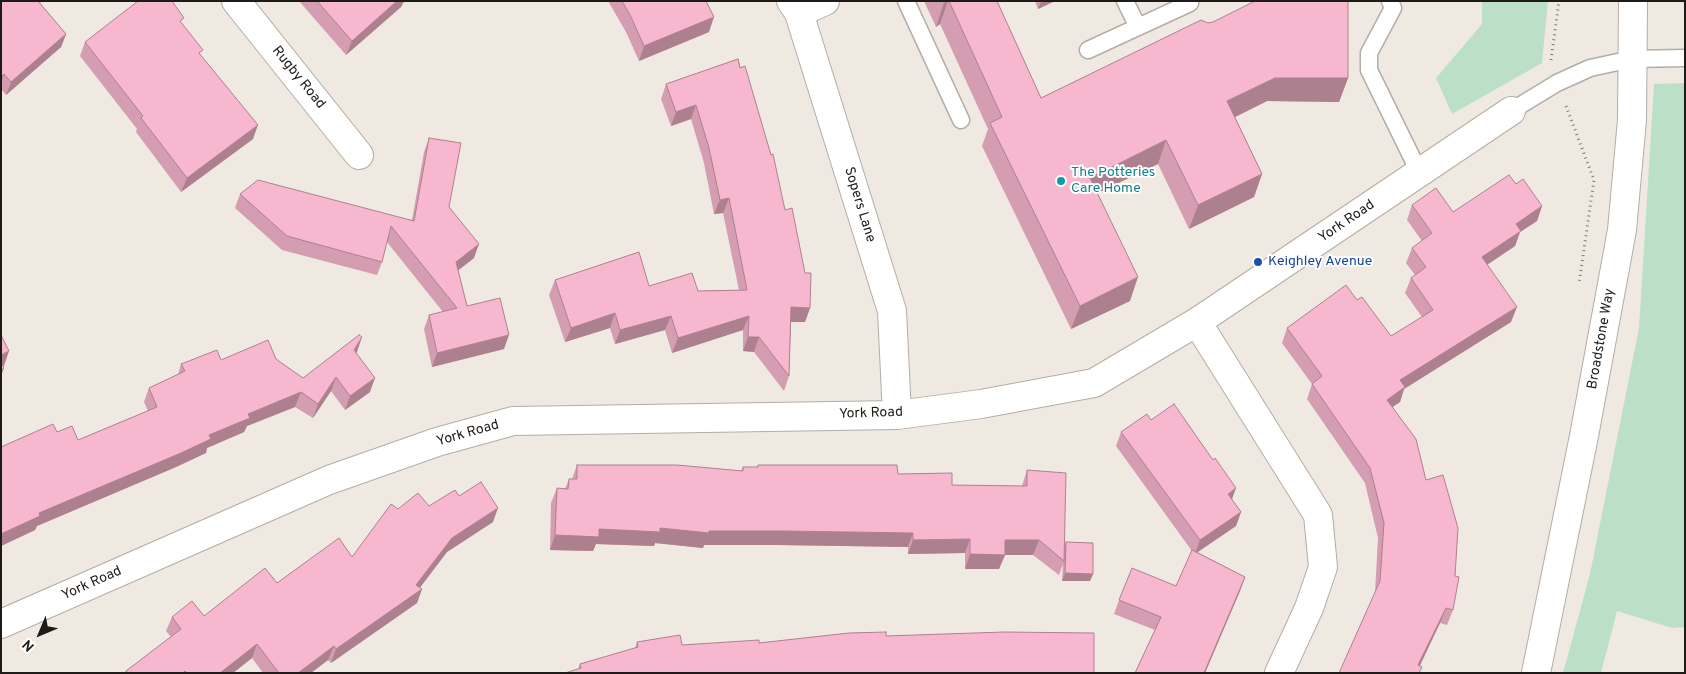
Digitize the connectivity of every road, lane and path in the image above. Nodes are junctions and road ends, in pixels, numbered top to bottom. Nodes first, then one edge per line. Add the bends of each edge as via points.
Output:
1 (236, 1) edge
2 (825, 1) edge
3 (906, 1) edge
4 (1125, 1) edge
5 (1390, 1) edge
6 (1559, 1) edge
7 (1632, 1) edge
8 (1190, 3) dead end
9 (795, 7) edge
10 (1138, 27) junction
11 (1088, 50) dead end
12 (1685, 58) edge
13 (1632, 59) junction
14 (1557, 83) junction
15 (1511, 111) joint
16 (962, 120) dead end
17 (359, 155) dead end
18 (1420, 174) junction
19 (1578, 287) dead end
20 (1197, 322) junction
21 (897, 415) junction
22 (1, 624) edge
23 (1279, 673) edge
24 (1536, 673) edge

1 - 17 street, Rugby Road
2 - 9 street
3 - 16 lane
4 - 10 lane
5 - 18 lane via 1393,8 1369,53 1369,70
6 - 14 path via 1551,58
7 - 13 street, Broadstone Way
8 - 10 lane
9 - 21 street, Sopers Lane via 892,311
10 - 11 lane
12 - 13 lane, York Road
13 - 14 lane, York Road via 1590,68
13 - 24 street, Broadstone Way via 1632,120 1622,230
14 - 15 lane, York Road
14 - 19 path via 1594,180
15 - 18 street, York Road
18 - 20 street, York Road
20 - 21 street, York Road via 1094,383 981,404
20 - 23 street via 1318,515 1323,567 1309,608
21 - 22 street, York Road via 513,422 437,442 329,480

